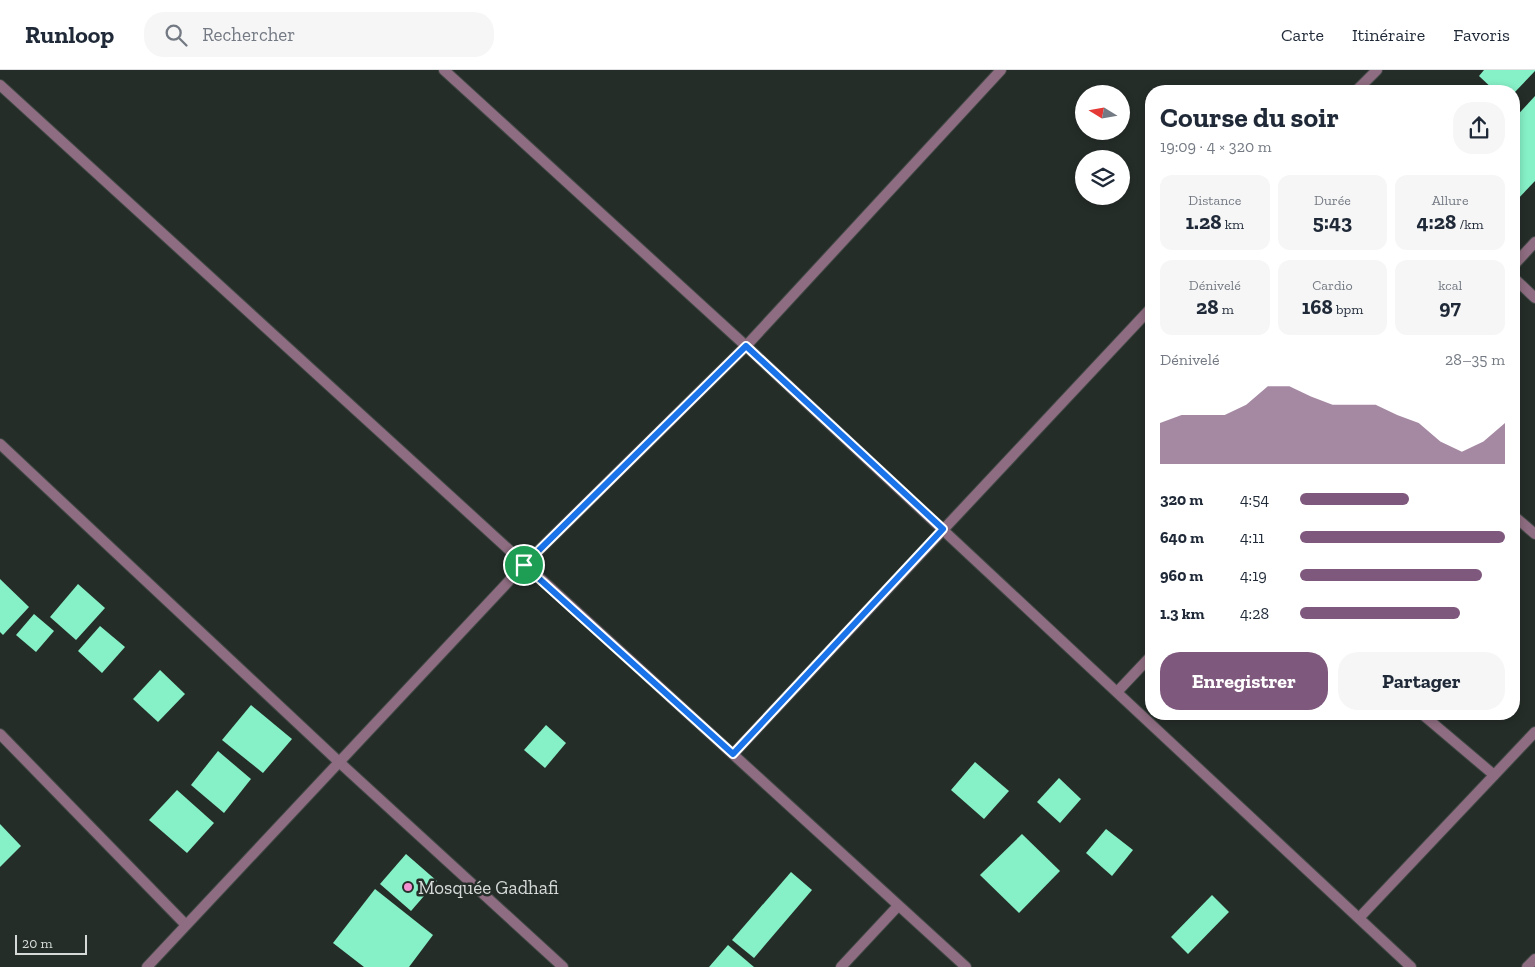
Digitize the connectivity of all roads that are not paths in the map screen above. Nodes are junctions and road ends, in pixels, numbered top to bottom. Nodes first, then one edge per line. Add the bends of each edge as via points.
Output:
1 (444, 70) edge
2 (1002, 70) edge
3 (1376, 70) edge
4 (1362, 85) edge
5 (0, 86) edge
6 (1535, 242) edge
7 (1520, 258) edge
8 (1520, 284) edge
9 (1535, 298) edge
10 (1145, 314) edge
11 (746, 346) junction
12 (0, 444) edge
13 (1520, 521) edge
14 (943, 529) junction
15 (1535, 534) edge
16 (524, 565) junction
17 (1145, 662) edge
18 (1117, 692) junction
19 (1145, 718) edge
20 (1147, 720) edge
21 (1429, 720) edge
22 (1535, 732) edge
23 (0, 734) edge
24 (733, 754) junction
25 (338, 761) junction
26 (1494, 775) junction
27 (897, 907) junction
28 (1359, 918) junction
29 (185, 924) junction
30 (1535, 959) edge
31 (147, 967) edge
32 (563, 967) edge
33 (841, 967) edge
34 (966, 967) edge
35 (1411, 967) edge
36 (1527, 967) edge

1 - 11 street
2 - 11 street
3 - 4 street
5 - 16 street
6 - 7 street
8 - 9 street
10 - 14 street
11 - 14 street
11 - 16 street
12 - 25 street
13 - 15 street
14 - 18 street
14 - 24 street
16 - 24 street
16 - 25 street
17 - 18 street
18 - 19 street
20 - 28 street
21 - 26 street
22 - 26 street
23 - 29 street
24 - 27 street
25 - 29 street
25 - 32 street
26 - 28 street
27 - 33 street
27 - 34 street
28 - 35 street
29 - 31 street
30 - 36 street

